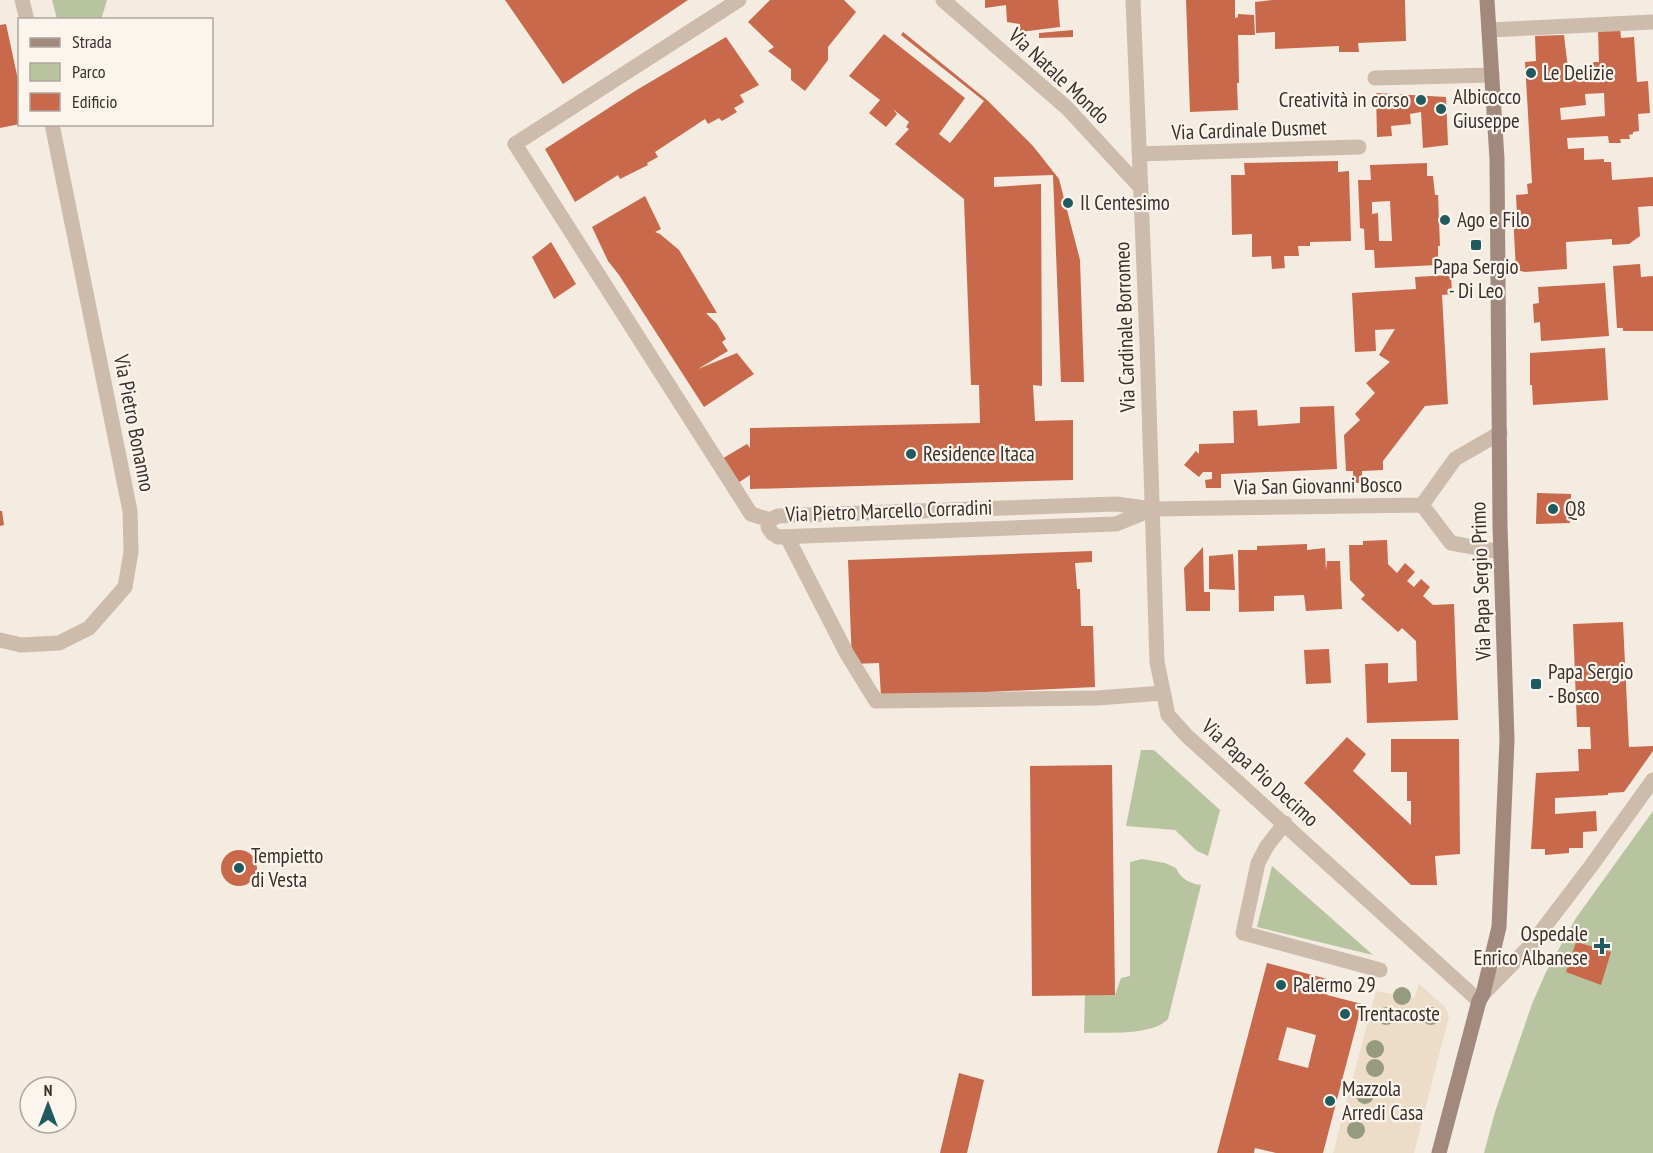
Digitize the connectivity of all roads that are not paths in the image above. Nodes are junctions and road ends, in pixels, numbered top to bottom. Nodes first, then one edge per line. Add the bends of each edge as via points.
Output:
1 (22, 0) edge
2 (739, 0) edge
3 (943, 0) edge
4 (1133, 0) edge
5 (1487, 0) edge
6 (26, 18) edge
7 (1653, 22) edge
8 (1489, 30) junction
9 (1492, 75) junction
10 (1375, 78) dead end
11 (52, 126) edge
12 (1359, 147) dead end
13 (1139, 154) junction
14 (1141, 188) junction
15 (1500, 434) junction
16 (1422, 505) junction
17 (1153, 508) junction
18 (770, 520) junction
19 (788, 537) junction
20 (1501, 552) junction
21 (0, 640) edge
22 (1163, 693) junction
23 (1653, 780) edge
24 (1285, 823) junction
25 (1380, 970) dead end
26 (1481, 998) junction
27 (1439, 1153) edge

1 - 6 street
2 - 18 street via 515,144 751,514
3 - 14 street, Via Natale Mondo via 1067,108
4 - 13 street, Via Cardinale Borromeo
5 - 8 main road, Via Papa Sergio Primo
7 - 8 street
8 - 9 main road, Via Papa Sergio Primo
9 - 10 street
9 - 15 main road, Via Papa Sergio Primo via 1497,159
11 - 21 street, Via Pietro Bonanno via 130,511 131,552 124,587 89,628 60,643 21,645
12 - 13 street, Via Cardinale Dusmet
13 - 14 street, Via Cardinale Borromeo
14 - 17 street, Via Cardinale Borromeo
15 - 16 street via 1455,459
15 - 20 main road, Via Papa Sergio Primo
16 - 17 street, Via San Giovanni Bosco
16 - 20 street, Via San Giovanni Bosco via 1452,543
17 - 18 street, Via Pietro Marcello Corradini via 1105,504 778,516
17 - 19 street, Via Pietro Marcello Corradini via 1116,524
17 - 22 street, Via Papa Pio Decimo via 1157,662
18 - 19 street, Via Pietro Marcello Corradini via 768,527 772,533
19 - 22 street via 876,701 1097,698
20 - 26 main road, Via Papa Sergio Primo via 1506,752 1499,927
22 - 24 street, Via Papa Pio Decimo via 1167,715
23 - 26 street via 1530,946
24 - 25 street via 1258,863 1243,933
24 - 26 street, Via Papa Pio Decimo
26 - 27 main road, Via Papa Sergio Primo

